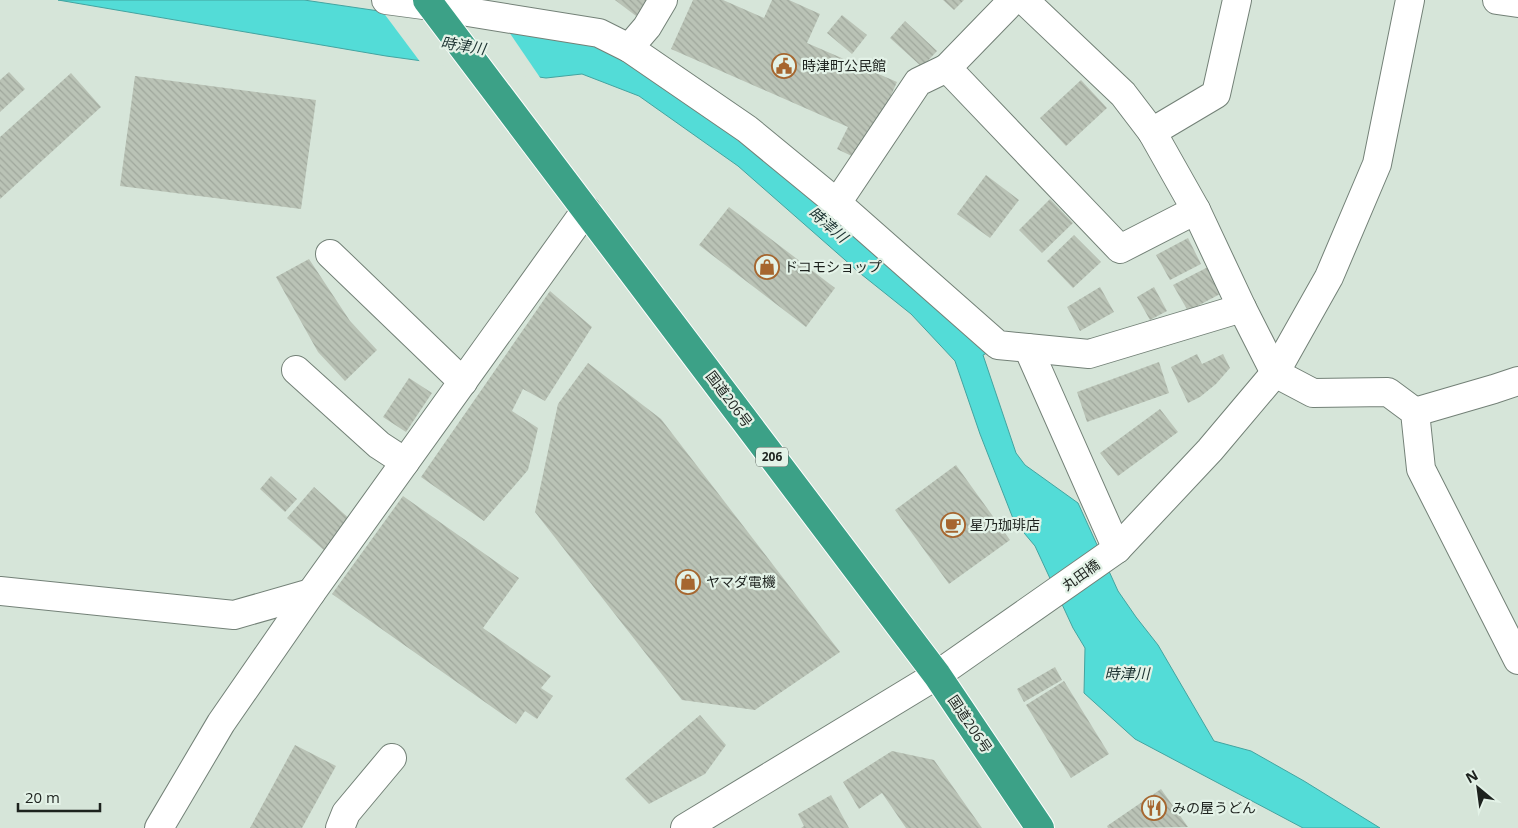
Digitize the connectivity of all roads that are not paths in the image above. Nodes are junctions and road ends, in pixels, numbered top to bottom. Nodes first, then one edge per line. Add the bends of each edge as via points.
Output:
1 (386, 0) edge
2 (663, 0) edge
3 (1013, 0) edge
4 (1024, 0) edge
5 (1237, 0) edge
6 (1410, 0) edge
7 (1497, 0) edge
8 (1518, 3) edge
9 (432, 6) edge
10 (629, 48) junction
11 (947, 68) junction
12 (1152, 132) junction
13 (837, 203) junction
14 (586, 210) junction
15 (1196, 210) junction
16 (330, 254) dead end
17 (1242, 308) junction
18 (1028, 348) junction
19 (296, 370) dead end
20 (1276, 373) junction
21 (1518, 381) edge
22 (463, 382) junction
23 (1415, 412) junction
24 (405, 462) junction
25 (1117, 550) junction
26 (0, 591) edge
27 (311, 593) junction
28 (1518, 660) edge
29 (937, 675) junction
30 (392, 758) dead end
31 (159, 828) edge
32 (340, 828) edge
33 (685, 828) edge
34 (1040, 828) edge

1 - 9 street
2 - 10 street via 647,27
3 - 11 street
4 - 12 street via 1123,94
5 - 12 street via 1216,94
6 - 20 street, 丸田橋 via 1377,164 1329,277
7 - 8 street
9 - 10 street via 599,33
9 - 14 highway, 国道206号 / 206
10 - 13 street via 747,129
11 - 13 street via 918,82
11 - 15 street via 1120,249
12 - 15 street
13 - 18 street via 998,345
14 - 22 street
14 - 29 highway, 国道206号 / 206
15 - 17 street
16 - 22 street
17 - 18 street via 1089,354
17 - 20 street
18 - 25 street
19 - 24 street via 379,445
20 - 23 street via 1313,393 1388,392
20 - 25 street, 丸田橋
21 - 23 street
22 - 24 street
23 - 28 street via 1421,469
24 - 27 street
25 - 29 street, 丸田橋
26 - 27 street via 234,615
27 - 31 street via 221,723
29 - 33 street, 丸田橋
29 - 34 highway, 国道206号 / 206
30 - 32 street via 346,813

